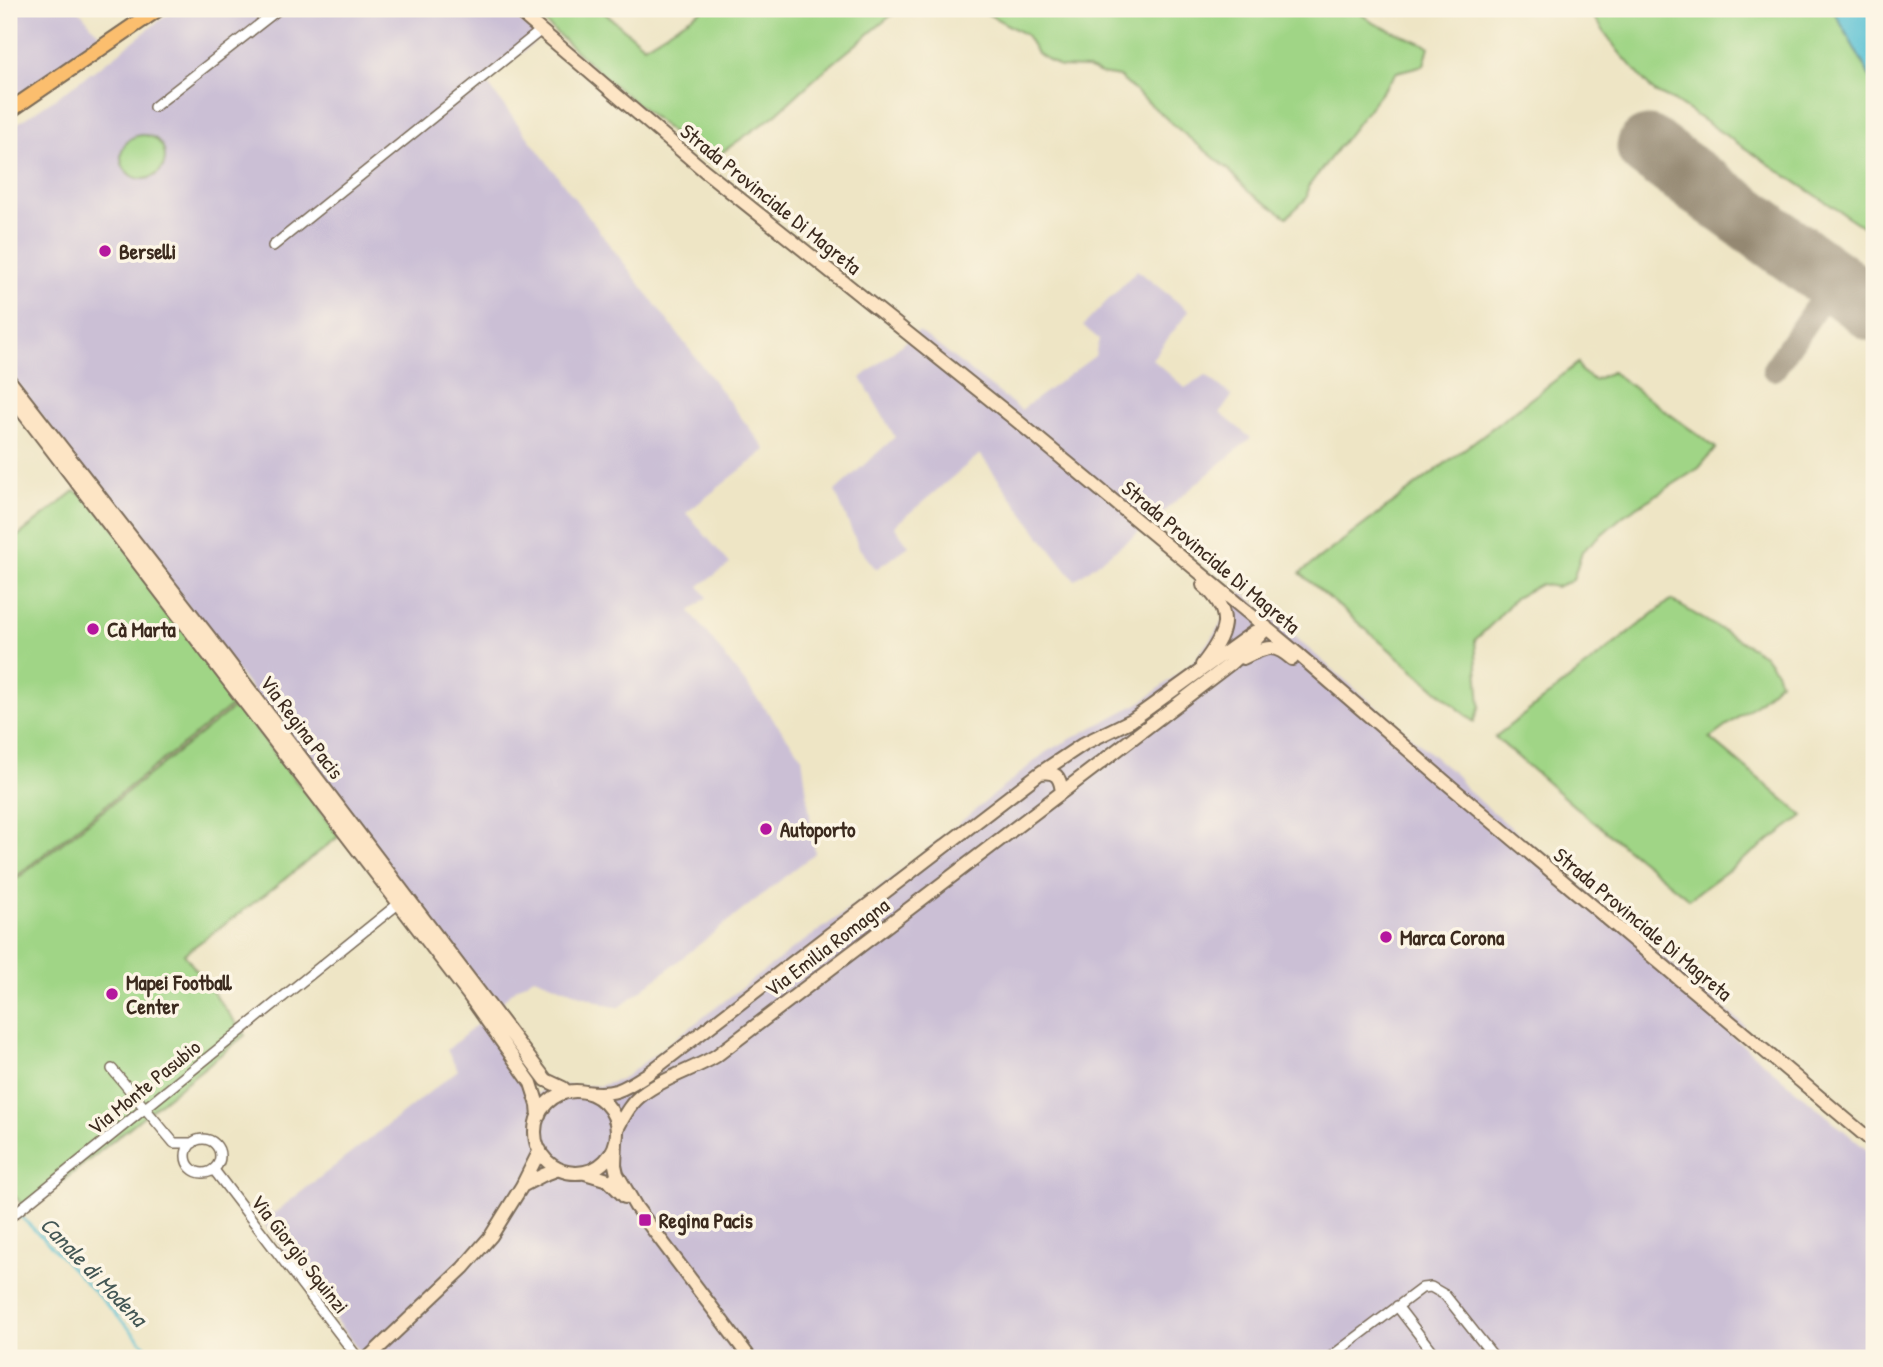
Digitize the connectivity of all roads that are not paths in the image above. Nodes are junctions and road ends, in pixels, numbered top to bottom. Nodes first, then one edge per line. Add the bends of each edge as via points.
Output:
1 (158, 9) edge
2 (279, 9) edge
3 (516, 9) edge
4 (540, 30) junction
5 (154, 107) dead end
6 (9, 111) edge
7 (273, 246) dead end
8 (9, 380) edge
9 (9, 394) edge
10 (1163, 541) junction
11 (1266, 627) junction
12 (1230, 664) junction
13 (1196, 672) junction
14 (1348, 697) junction
15 (1040, 773) junction
16 (1062, 792) junction
17 (398, 905) junction
18 (112, 1069) dead end
19 (567, 1092) junction
20 (585, 1092) junction
21 (145, 1108) junction
22 (539, 1116) junction
23 (617, 1135) junction
24 (193, 1143) junction
25 (1874, 1143) edge
26 (540, 1150) junction
27 (559, 1169) junction
28 (214, 1170) junction
29 (583, 1172) junction
30 (522, 1186) junction
31 (636, 1207) junction
32 (9, 1217) edge
33 (1397, 1306) junction
34 (358, 1358) edge
35 (368, 1358) edge
36 (750, 1358) edge
37 (1329, 1358) edge
38 (1437, 1358) edge
39 (1495, 1358) edge

1 - 6 main road
2 - 5 street
3 - 4 street, Strada Provinciale Di Magreta
4 - 7 street
4 - 10 street, Strada Provinciale Di Magreta via 705,172
8 - 19 street, Via Regina Pacis via 547,1080
9 - 17 street, Via Regina Pacis
10 - 11 street, Strada Provinciale Di Magreta
10 - 13 street via 1172,559 1213,594 1225,618 1216,647
11 - 12 street, Via Emilia Romagna
11 - 13 street, Via Emilia Romagna
11 - 14 street, Strada Provinciale Di Magreta
12 - 14 street via 1265,648 1276,648 1337,697
12 - 16 street, Via Emilia Romagna
13 - 15 street, Via Emilia Romagna via 1132,720 1085,743
14 - 25 street, Strada Provinciale Di Magreta
15 - 16 street via 1057,776
15 - 20 street, Via Emilia Romagna via 649,1073 621,1090
16 - 23 street, Via Emilia Romagna via 716,1056 642,1094 626,1111
17 - 21 street, Via Monte Pasubio
17 - 22 street, Via Regina Pacis via 531,1083
18 - 21 street
19 - 20 street, Via Emilia Romagna
19 - 22 street via 550,1101
20 - 23 street via 607,1105
21 - 24 street via 174,1143
21 - 32 street, Via Monte Pasubio
22 - 26 street via 536,1139
23 - 29 street, Via Emilia Romagna via 604,1161
23 - 31 street via 617,1174
24 - 28 street via 186,1159 192,1169 202,1174
24 - 28 street via 204,1139 218,1147 220,1162
26 - 27 street
26 - 30 street
27 - 29 street
27 - 30 street
28 - 34 street, Via Giorgio Squinzi
29 - 31 street via 608,1181
30 - 35 street via 491,1236 463,1268
31 - 36 street
33 - 37 street
33 - 38 street
33 - 39 street via 1422,1288 1439,1290

